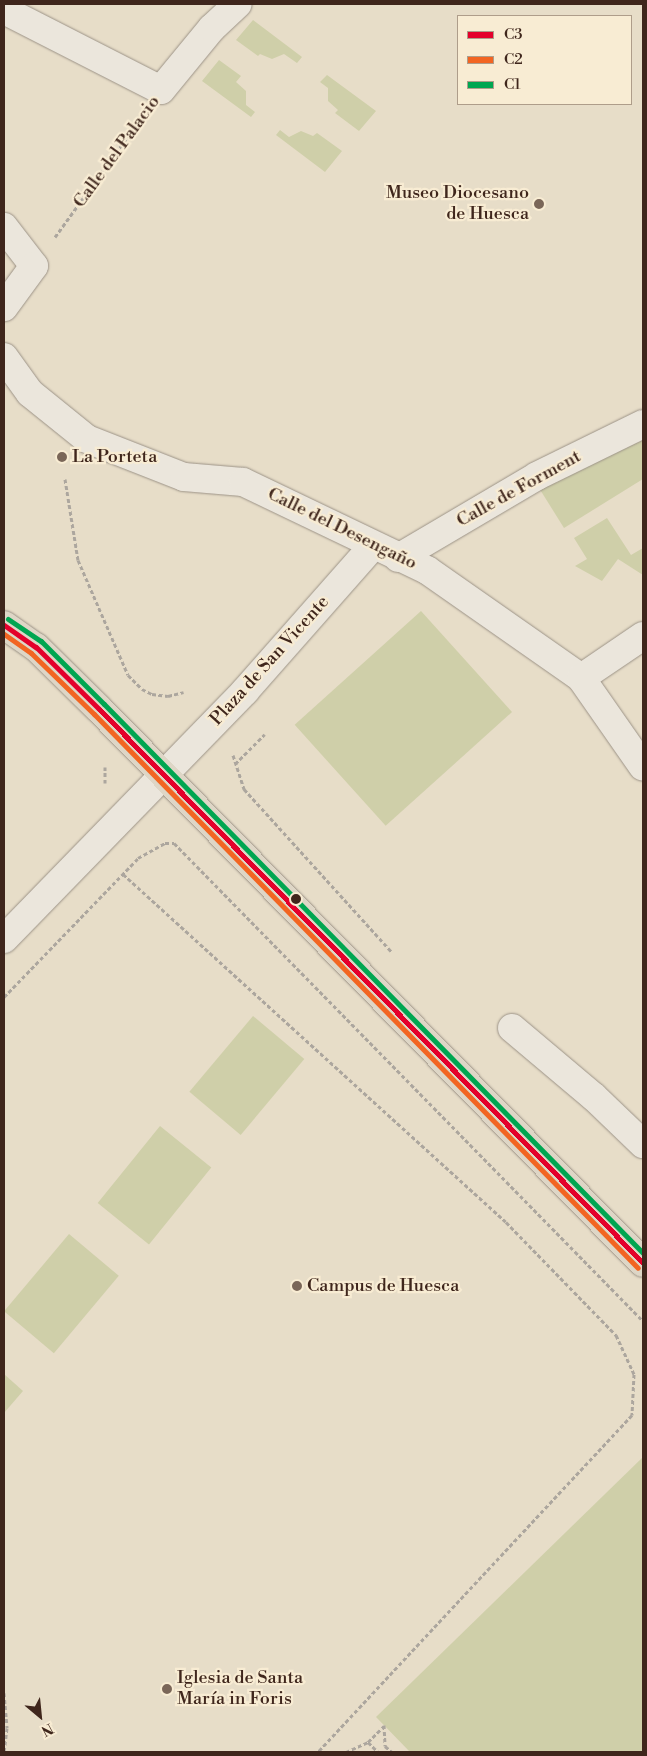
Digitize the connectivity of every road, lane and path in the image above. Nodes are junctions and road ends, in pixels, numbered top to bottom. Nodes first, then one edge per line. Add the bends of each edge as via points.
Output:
1 (238, 4) edge
2 (4, 10) edge
3 (161, 90) junction
4 (4, 227) edge
5 (34, 266) junction
6 (4, 306) edge
7 (4, 357) edge
8 (643, 424) edge
9 (65, 479) dead end
10 (373, 546) junction
11 (398, 558) junction
12 (4, 625) edge
13 (643, 636) edge
14 (581, 678) junction
15 (184, 692) dead end
16 (265, 734) dead end
17 (234, 748) dead end
18 (104, 762) dead end
19 (234, 764) junction
20 (643, 767) edge
21 (164, 774) junction
22 (102, 790) dead end
23 (123, 874) junction
24 (4, 939) edge
25 (394, 955) dead end
26 (4, 997) edge
27 (512, 1028) dead end
28 (643, 1144) edge
29 (643, 1263) edge
30 (643, 1321) edge
31 (4, 1693) edge
32 (368, 1742) junction
33 (4, 1752) edge
34 (318, 1752) edge
35 (346, 1752) edge
36 (378, 1752) edge
37 (392, 1752) edge

1 - 3 street, Calle del Palacio via 212,28
2 - 3 street
3 - 5 path, Calle del Palacio
4 - 5 street
5 - 6 street
7 - 10 street, Calle del Desengaño via 30,393 87,439 184,477 243,482
8 - 11 street, Calle de Forment via 536,476
9 - 15 path via 78,560 128,675 152,694 168,696
10 - 11 street, Calle del Desengaño
10 - 21 street, Plaza de San Vicente via 245,691
11 - 14 street, Calle del Desengaño via 427,570
12 - 21 main road via 36,647
13 - 14 street
14 - 20 street, Calle del Desengaño
16 - 19 path
17 - 19 path
18 - 22 path via 106,774
19 - 25 path via 244,789
21 - 24 street, Plaza de San Vicente
21 - 29 main road
23 - 26 path
23 - 30 path via 138,858 160,846 169,842 177,845
23 - 34 path via 506,1222 616,1335 634,1374 632,1415
27 - 28 street via 594,1097
31 - 33 path via 7,1728
32 - 35 path
32 - 36 path
32 - 37 path via 384,1725 385,1746

